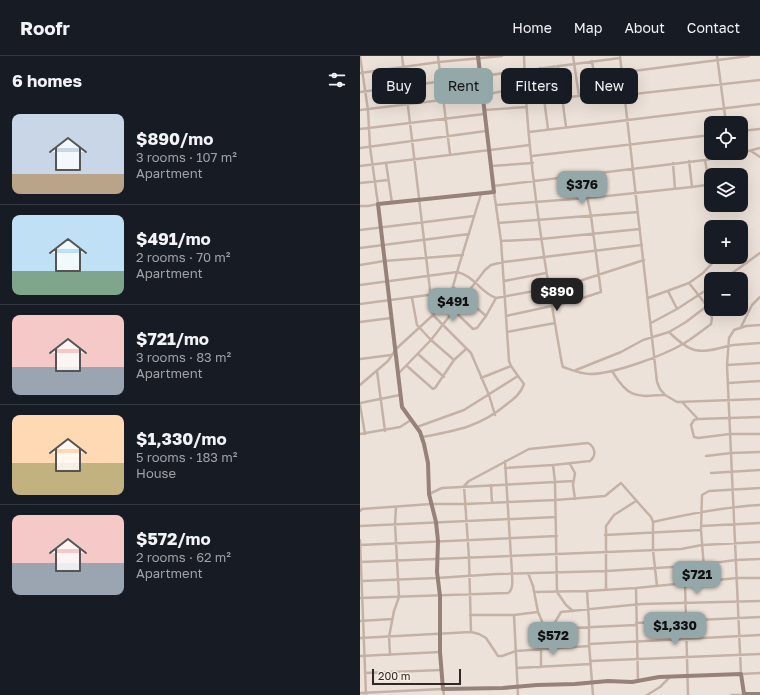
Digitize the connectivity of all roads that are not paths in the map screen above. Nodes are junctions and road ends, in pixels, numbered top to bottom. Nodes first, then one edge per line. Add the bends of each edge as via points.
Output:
1 (360, 56) edge
2 (402, 56) edge
3 (438, 56) edge
4 (502, 56) edge
5 (524, 56) edge
6 (573, 56) edge
7 (717, 56) edge
8 (749, 56) edge
9 (478, 57) edge
10 (620, 57) edge
11 (718, 60) junction
12 (439, 62) junction
13 (592, 62) junction
14 (574, 64) junction
15 (558, 66) joint
16 (403, 68) joint
17 (440, 68) edge
18 (479, 68) edge
19 (524, 68) edge
20 (540, 68) edge
21 (593, 68) edge
22 (621, 68) edge
23 (638, 70) edge
24 (372, 71) edge
25 (361, 72) edge
26 (760, 80) edge
27 (721, 84) junction
28 (372, 91) edge
29 (360, 92) edge
30 (366, 92) junction
31 (638, 93) edge
32 (579, 96) joint
33 (572, 97) edge
34 (434, 101) edge
35 (444, 104) edge
36 (484, 104) edge
37 (526, 104) edge
38 (545, 104) edge
39 (564, 104) edge
40 (625, 104) edge
41 (760, 104) edge
42 (408, 105) junction
43 (526, 107) junction
44 (725, 108) junction
45 (360, 110) edge
46 (368, 110) junction
47 (484, 112) junction
48 (726, 116) edge
49 (446, 119) junction
50 (627, 119) junction
51 (410, 123) junction
52 (369, 127) junction
53 (566, 127) junction
54 (360, 129) edge
55 (548, 129) junction
56 (760, 129) edge
57 (748, 130) edge
58 (486, 131) junction
59 (529, 132) junction
60 (448, 136) junction
61 (704, 136) edge
62 (412, 141) junction
63 (630, 144) junction
64 (530, 145) junction
65 (370, 147) junction
66 (360, 148) edge
67 (760, 148) edge
68 (489, 150) junction
69 (750, 151) joint
70 (450, 154) junction
71 (532, 156) junction
72 (760, 157) edge
73 (414, 159) junction
74 (705, 160) joint
75 (689, 161) junction
76 (386, 163) junction
77 (532, 163) junction
78 (673, 163) junction
79 (372, 165) junction
80 (360, 166) edge
81 (491, 166) junction
82 (633, 168) junction
83 (583, 174) junction
84 (388, 180) junction
85 (374, 181) junction
86 (534, 181) junction
87 (360, 184) edge
88 (493, 186) junction
89 (692, 187) junction
90 (675, 189) junction
91 (494, 192) junction
92 (636, 193) junction
93 (481, 194) junction
94 (588, 198) junction
95 (419, 200) junction
96 (392, 202) junction
97 (537, 202) junction
98 (378, 204) junction
99 (496, 205) junction
100 (360, 206) edge
101 (638, 212) junction
102 (474, 216) junction
103 (591, 216) junction
104 (540, 220) junction
105 (422, 221) junction
106 (498, 223) junction
107 (381, 227) junction
108 (640, 229) junction
109 (360, 230) edge
110 (470, 234) junction
111 (593, 234) junction
112 (541, 239) junction
113 (424, 240) junction
114 (501, 240) junction
115 (383, 245) junction
116 (642, 245) junction
117 (360, 248) edge
118 (595, 250) junction
119 (760, 253) edge
120 (463, 255) junction
121 (543, 257) junction
122 (426, 258) junction
123 (644, 260) junction
124 (384, 261) junction
125 (748, 261) edge
126 (503, 262) junction
127 (711, 264) edge
128 (744, 264) edge
129 (360, 265) edge
130 (456, 272) junction
131 (733, 272) edge
132 (546, 273) junction
133 (598, 275) junction
134 (428, 276) junction
135 (504, 281) junction
136 (387, 282) junction
137 (474, 282) junction
138 (689, 283) junction
139 (360, 285) edge
140 (567, 285) junction
141 (453, 287) junction
142 (549, 289) junction
143 (668, 291) junction
144 (451, 292) junction
145 (704, 292) edge
146 (430, 295) junction
147 (700, 295) junction
148 (464, 296) junction
149 (505, 296) junction
150 (760, 297) edge
151 (412, 298) junction
152 (496, 298) junction
153 (648, 298) junction
154 (389, 300) junction
155 (444, 301) junction
156 (704, 301) edge
157 (570, 302) junction
158 (360, 304) edge
159 (552, 306) junction
160 (704, 308) edge
161 (678, 309) junction
162 (453, 310) junction
163 (433, 315) junction
164 (486, 316) junction
165 (506, 316) junction
166 (711, 316) edge
167 (391, 318) junction
168 (360, 322) edge
169 (651, 323) junction
170 (442, 324) junction
171 (555, 324) junction
172 (760, 325) edge
173 (741, 327) junction
174 (419, 329) junction
175 (507, 332) junction
176 (669, 332) junction
177 (652, 337) junction
178 (431, 340) junction
179 (760, 343) edge
180 (682, 344) junction
181 (728, 347) junction
182 (396, 349) junction
183 (466, 349) junction
184 (418, 354) junction
185 (392, 355) junction
186 (654, 357) junction
187 (360, 359) edge
188 (454, 360) junction
189 (760, 363) edge
190 (727, 365) junction
191 (407, 366) junction
192 (511, 366) junction
193 (575, 370) junction
194 (377, 371) junction
195 (612, 371) junction
196 (398, 374) junction
197 (518, 376) junction
198 (444, 377) junction
199 (481, 378) junction
200 (760, 381) edge
201 (728, 383) junction
202 (360, 385) edge
203 (400, 395) junction
204 (489, 395) junction
205 (665, 395) junction
206 (381, 398) junction
207 (760, 399) edge
208 (728, 400) junction
209 (683, 403) junction
210 (360, 404) edge
211 (495, 415) junction
212 (729, 417) junction
213 (760, 417) edge
214 (698, 419) junction
215 (411, 420) junction
216 (417, 427) junction
217 (385, 431) junction
218 (360, 434) edge
219 (365, 434) junction
220 (730, 434) junction
221 (760, 434) edge
222 (422, 437) junction
223 (760, 452) edge
224 (731, 453) junction
225 (706, 456) dead end
226 (505, 462) junction
227 (570, 464) junction
228 (554, 465) junction
229 (505, 468) junction
230 (760, 470) edge
231 (732, 471) junction
232 (711, 473) dead end
233 (573, 481) junction
234 (555, 482) junction
235 (507, 484) junction
236 (491, 485) junction
237 (464, 486) junction
238 (760, 488) edge
239 (733, 489) junction
240 (429, 494) junction
241 (575, 499) junction
242 (556, 500) junction
243 (636, 501) junction
244 (508, 502) junction
245 (492, 503) junction
246 (431, 504) junction
247 (465, 504) junction
248 (760, 505) edge
249 (733, 506) junction
250 (396, 507) junction
251 (360, 511) edge
252 (701, 511) junction
253 (556, 517) junction
254 (509, 519) junction
255 (466, 521) junction
256 (436, 522) junction
257 (653, 522) junction
258 (760, 523) edge
259 (395, 524) junction
260 (734, 525) junction
261 (360, 526) edge
262 (701, 526) junction
263 (701, 530) junction
264 (653, 533) junction
265 (605, 535) junction
266 (557, 536) junction
267 (510, 538) junction
268 (360, 540) edge
269 (468, 540) junction
270 (438, 541) junction
271 (760, 542) edge
272 (396, 543) junction
273 (735, 543) junction
274 (360, 545) edge
275 (702, 545) junction
276 (653, 550) junction
277 (605, 552) junction
278 (557, 554) junction
279 (511, 556) junction
280 (469, 558) junction
281 (760, 559) edge
282 (437, 560) junction
283 (736, 560) junction
284 (398, 561) junction
285 (360, 562) edge
286 (704, 565) junction
287 (655, 568) junction
288 (606, 571) junction
289 (557, 572) junction
290 (512, 573) junction
291 (528, 573) junction
292 (470, 575) junction
293 (437, 578) junction
294 (737, 578) junction
295 (760, 578) edge
296 (398, 579) junction
297 (362, 581) junction
298 (705, 581) junction
299 (685, 583) junction
300 (657, 586) junction
301 (636, 588) junction
302 (606, 589) junction
303 (587, 591) junction
304 (534, 592) junction
305 (557, 592) junction
306 (470, 595) junction
307 (440, 596) junction
308 (362, 598) edge
309 (399, 598) junction
310 (760, 601) edge
311 (738, 602) junction
312 (685, 603) junction
313 (636, 605) junction
314 (588, 610) junction
315 (573, 611) junction
316 (538, 612) junction
317 (470, 615) junction
318 (514, 615) junction
319 (760, 617) edge
320 (392, 619) junction
321 (739, 619) junction
322 (362, 621) edge
323 (686, 621) junction
324 (636, 624) junction
325 (589, 628) junction
326 (551, 629) junction
327 (471, 632) junction
328 (547, 633) junction
329 (440, 634) junction
330 (760, 636) edge
331 (389, 637) junction
332 (740, 637) junction
333 (360, 638) edge
334 (364, 638) junction
335 (687, 638) junction
336 (637, 642) junction
337 (589, 645) junction
338 (543, 649) junction
339 (516, 651) junction
340 (440, 652) junction
341 (740, 654) junction
342 (760, 654) edge
343 (364, 655) junction
344 (390, 655) junction
345 (360, 656) edge
346 (687, 656) junction
347 (638, 660) junction
348 (591, 662) junction
349 (541, 667) junction
350 (517, 668) junction
351 (441, 670) junction
352 (760, 673) edge
353 (365, 674) junction
354 (741, 674) junction
355 (687, 676) junction
356 (670, 677) junction
357 (638, 681) junction
358 (593, 682) junction
359 (517, 687) junction
360 (443, 689) junction
361 (360, 693) edge
362 (366, 694) edge
363 (760, 694) edge
364 (444, 695) edge
365 (518, 695) edge
366 (593, 695) edge
367 (647, 695) edge
368 (688, 695) edge
369 (731, 695) edge
370 (744, 695) edge

1 - 25 street
2 - 16 street
3 - 12 street
4 - 9 street
5 - 19 street
6 - 14 street
7 - 11 street
8 - 11 street
9 - 12 street
9 - 18 street
10 - 13 street
10 - 22 street
11 - 23 street
11 - 27 street
12 - 16 street
12 - 17 street
13 - 14 street
13 - 21 street
14 - 15 street
14 - 32 street
15 - 20 street
24 - 25 street
25 - 30 street
26 - 27 street
27 - 31 street
27 - 44 street
28 - 30 street
29 - 30 street
30 - 46 street
32 - 33 street
34 - 42 street
35 - 49 street
36 - 47 street
37 - 43 street
38 - 55 street
39 - 53 street
40 - 50 street
41 - 44 street
42 - 46 street
42 - 51 street
43 - 47 street
43 - 59 street
44 - 48 street
44 - 50 street
45 - 46 street
46 - 52 street
47 - 49 street
47 - 58 street
49 - 51 street
49 - 60 street
50 - 53 street
50 - 63 street
51 - 52 street
51 - 62 street
52 - 54 street
52 - 65 street
53 - 55 street
55 - 59 street
56 - 57 street
58 - 60 street
58 - 68 street
59 - 64 street
60 - 62 street
60 - 70 street
61 - 63 street
62 - 65 street
62 - 73 street
63 - 71 street
63 - 82 street
64 - 68 street
64 - 71 street
65 - 66 street
65 - 79 street
67 - 69 street
68 - 70 street
68 - 81 street
69 - 72 street
70 - 73 street
71 - 77 street
73 - 76 street
73 - 95 street
74 - 75 street
74 - 89 street via 709,182 706,185
75 - 78 street
75 - 89 street
76 - 79 street
76 - 84 street
77 - 81 street
77 - 86 street
78 - 82 street
78 - 90 street
79 - 80 street
79 - 85 street
81 - 88 street
82 - 83 street
82 - 92 street
83 - 86 street
83 - 94 street
84 - 85 street
84 - 96 street
85 - 87 street
85 - 98 street
86 - 88 street
86 - 97 street
88 - 91 street
89 - 90 street
90 - 92 street
91 - 93 street
91 - 99 street
92 - 94 street
92 - 101 street
93 - 95 street
93 - 102 street
94 - 97 street
94 - 103 street
95 - 96 street
95 - 105 street
96 - 98 street
97 - 99 street
97 - 104 street
98 - 100 street
98 - 107 street
99 - 106 street
101 - 103 street
101 - 108 street
102 - 105 street
102 - 110 street
103 - 104 street
103 - 111 street
104 - 106 street
104 - 112 street
105 - 107 street
105 - 113 street
106 - 114 street
107 - 109 street
107 - 115 street
108 - 111 street
108 - 116 street
110 - 113 street
110 - 120 street
111 - 112 street
111 - 118 street
112 - 114 street
112 - 121 street
113 - 115 street
113 - 122 street
114 - 126 street
115 - 117 street
115 - 124 street
116 - 118 street
116 - 123 street
118 - 121 street
118 - 133 street
119 - 125 street
120 - 122 street
120 - 130 street
121 - 126 street
121 - 132 street
122 - 124 street
122 - 134 street
123 - 133 street
123 - 153 street
124 - 129 street
124 - 136 street
126 - 135 street
126 - 137 street via 491,265
127 - 138 street
128 - 131 street
130 - 134 street
130 - 137 street
130 - 141 street
132 - 135 street
132 - 142 street
133 - 140 street
133 - 157 street via 601,292
134 - 136 street
134 - 146 street
135 - 149 street
136 - 139 street
136 - 154 street
137 - 148 street
137 - 152 street
138 - 143 street
138 - 147 street
140 - 142 street
140 - 157 street
141 - 144 street
141 - 148 street
142 - 149 street
142 - 159 street
143 - 153 street
143 - 161 street
144 - 146 street
144 - 155 street
145 - 147 street
146 - 151 street
146 - 163 street
147 - 156 street
147 - 161 street
148 - 162 street
148 - 164 street
149 - 152 street
149 - 165 street
150 - 173 street via 752,305
151 - 154 street
151 - 174 street
152 - 164 street
153 - 169 street
154 - 158 street
154 - 167 street
155 - 162 street
155 - 163 street
157 - 159 street
159 - 165 street
159 - 171 street
160 - 176 street
161 - 169 street
162 - 164 street via 473,329 477,328
162 - 170 street
163 - 170 street
163 - 174 street
165 - 175 street
166 - 180 street via 711,324
167 - 168 street
167 - 182 street
169 - 177 street
170 - 178 street
170 - 183 street
171 - 175 street
171 - 193 street via 562,364
172 - 173 street
173 - 181 street via 731,333
174 - 178 street
174 - 182 street
175 - 192 street
176 - 177 street
176 - 180 street
177 - 186 street
177 - 193 street
178 - 184 street
178 - 188 street
179 - 181 street
180 - 181 street via 700,351
180 - 186 street
181 - 190 street
182 - 185 street
182 - 196 street
183 - 188 street
183 - 199 street via 472,356
184 - 191 street
184 - 198 street
185 - 187 street
185 - 194 street
186 - 195 street
186 - 205 street via 657,382
188 - 198 street
189 - 190 street
190 - 201 street
191 - 196 street
191 - 198 street via 433,389
192 - 197 street
192 - 199 street
193 - 195 street via 589,374
194 - 202 street
194 - 206 street
195 - 205 street via 624,388 632,394
196 - 203 street
197 - 204 street
197 - 211 street via 524,384 519,395
199 - 204 street
200 - 201 street
201 - 208 street
203 - 206 street
203 - 215 street via 404,411
204 - 211 street
204 - 216 street via 451,415
205 - 209 street
206 - 210 street
206 - 217 street
207 - 208 street
208 - 209 street
208 - 212 street
209 - 214 street
210 - 219 street
211 - 222 street via 461,429
212 - 213 street
212 - 214 street
212 - 220 street
214 - 220 street via 691,425 694,437
215 - 216 street
215 - 217 street via 400,427
216 - 222 street
217 - 219 street
218 - 219 street
220 - 221 street
220 - 224 street
222 - 240 street via 428,463
223 - 224 street
224 - 225 street
224 - 231 street
226 - 227 street via 529,449 588,443 592,445 593,458
226 - 229 street
226 - 237 street
227 - 228 street
227 - 233 street via 575,472
228 - 229 street
228 - 234 street
229 - 235 street
230 - 231 street
231 - 232 street
231 - 239 street
233 - 234 street
233 - 241 street
234 - 235 street
234 - 242 street
235 - 236 street
235 - 244 street
236 - 237 street
236 - 245 street
237 - 240 street via 442,488
237 - 247 street
238 - 239 street
239 - 249 street
239 - 252 street via 705,492 702,496
240 - 246 street
241 - 242 street
241 - 243 street via 605,496 621,483
242 - 244 street
242 - 253 street
243 - 257 street
243 - 265 street via 614,515 606,526
244 - 245 street
244 - 254 street
245 - 247 street
246 - 247 street
246 - 250 street
246 - 256 street
247 - 255 street
248 - 249 street
249 - 252 street
249 - 260 street
250 - 251 street
250 - 259 street
252 - 257 street
252 - 262 street
253 - 254 street
253 - 266 street
254 - 255 street
254 - 267 street
255 - 256 street
255 - 269 street
256 - 259 street
256 - 270 street
257 - 264 street
258 - 260 street
259 - 261 street
259 - 272 street
260 - 262 street
260 - 273 street
262 - 263 street
263 - 264 street
263 - 275 street
264 - 265 street
264 - 276 street
265 - 277 street
266 - 267 street
266 - 278 street
267 - 269 street
267 - 279 street
268 - 274 street
269 - 270 street
269 - 280 street
270 - 272 street
270 - 282 street
271 - 273 street
272 - 274 street
272 - 284 street
273 - 275 street
273 - 283 street
274 - 285 street
275 - 276 street
275 - 286 street
276 - 277 street
276 - 287 street
277 - 278 street
277 - 288 street
278 - 279 street
278 - 289 street
279 - 280 street
279 - 290 street
280 - 282 street
280 - 292 street
281 - 283 street
282 - 284 street
282 - 293 street
283 - 286 street
283 - 294 street
284 - 285 street
284 - 296 street
285 - 297 street
286 - 287 street
286 - 298 street
287 - 288 street
287 - 300 street
288 - 289 street
288 - 302 street
289 - 291 street
289 - 305 street
290 - 291 street
290 - 292 street
290 - 306 street via 510,592
291 - 304 street
292 - 293 street
292 - 306 street
293 - 296 street
293 - 307 street
294 - 295 street
294 - 298 street
294 - 311 street
296 - 297 street
296 - 309 street
297 - 308 street
298 - 299 street
299 - 300 street
299 - 312 street
300 - 301 street
301 - 302 street
301 - 313 street
302 - 303 street
303 - 305 street
303 - 314 street
304 - 305 street
304 - 316 street
305 - 315 street
306 - 307 street
306 - 317 street
307 - 309 street
307 - 329 street
308 - 309 street
308 - 322 street
309 - 320 street
310 - 311 street
311 - 312 street
311 - 321 street
312 - 313 street
312 - 323 street
313 - 314 street
313 - 324 street
314 - 315 street
314 - 325 street
315 - 326 street via 559,613
316 - 318 street
316 - 328 street
317 - 318 street
317 - 327 street
318 - 339 street
319 - 321 street
320 - 322 street
320 - 331 street
321 - 323 street
321 - 332 street
322 - 334 street
323 - 324 street
323 - 335 street
324 - 325 street
324 - 336 street
325 - 326 street
325 - 337 street
326 - 328 street
327 - 329 street
327 - 339 street via 486,638 498,656
328 - 338 street
329 - 331 street
329 - 340 street
330 - 332 street
331 - 334 street
331 - 344 street
332 - 335 street
332 - 341 street
333 - 334 street
334 - 343 street
335 - 336 street
335 - 346 street
336 - 337 street
336 - 347 street
337 - 338 street
337 - 348 street
338 - 339 street
338 - 349 street
339 - 350 street
340 - 344 street
340 - 351 street
341 - 342 street
341 - 346 street
341 - 354 street
343 - 344 street
343 - 345 street
343 - 353 street
346 - 347 street
346 - 355 street
347 - 348 street
347 - 357 street
348 - 349 street
348 - 358 street
349 - 350 street
350 - 359 street
351 - 353 street
351 - 360 street
352 - 354 street
353 - 362 street
354 - 355 street
354 - 370 street
355 - 356 street
355 - 368 street
356 - 357 street
356 - 367 street
357 - 358 street
358 - 359 street
358 - 366 street
359 - 360 street
359 - 365 street
360 - 362 street
360 - 364 street
361 - 362 street
363 - 370 street
369 - 370 street

